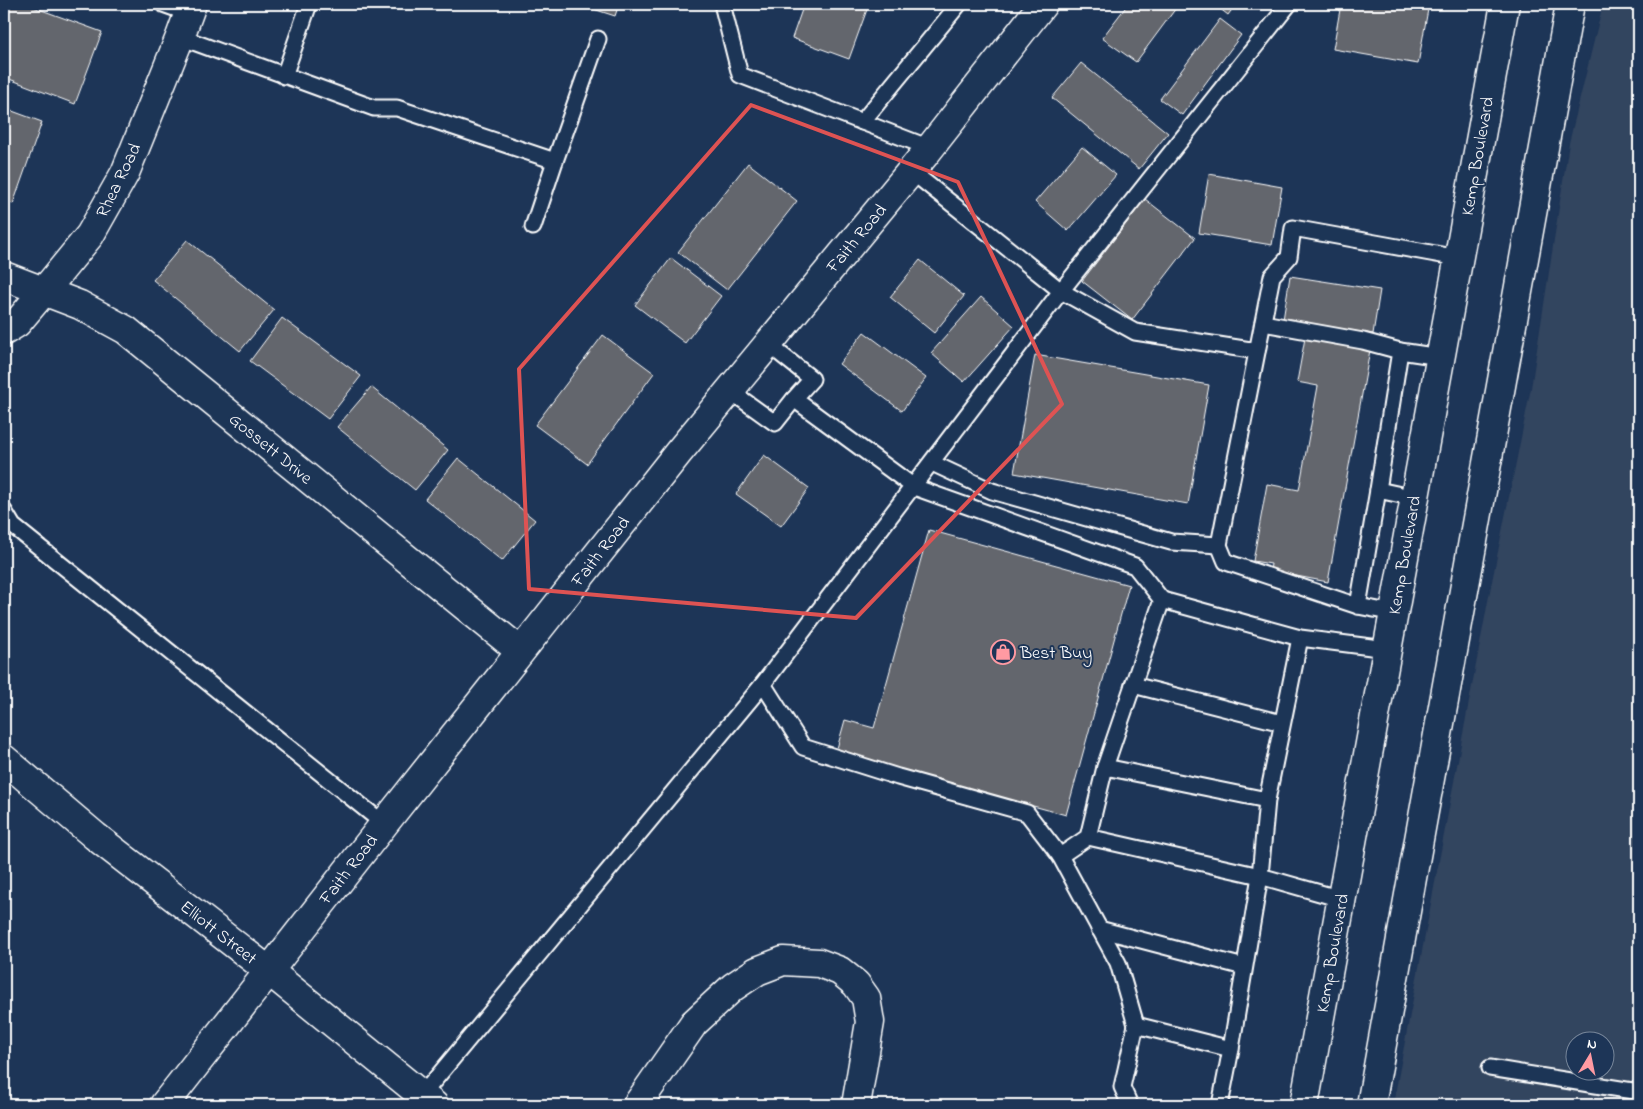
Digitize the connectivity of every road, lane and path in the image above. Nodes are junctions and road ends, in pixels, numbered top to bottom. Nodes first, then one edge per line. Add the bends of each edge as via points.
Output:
1 (163, 4) edge
2 (309, 4) edge
3 (722, 4) edge
4 (959, 4) edge
5 (1043, 4) edge
6 (1289, 4) edge
7 (1505, 4) edge
8 (1570, 4) edge
9 (1586, 4) edge
10 (187, 18) edge
11 (598, 38) dead end
12 (1562, 47) junction
13 (284, 76) junction
14 (862, 122) junction
15 (930, 148) junction
16 (554, 161) junction
17 (911, 171) junction
18 (533, 227) dead end
19 (1458, 258) junction
20 (4, 276) edge
21 (44, 291) junction
22 (1061, 291) junction
23 (1263, 323) junction
24 (4, 331) edge
25 (768, 344) junction
26 (1400, 350) junction
27 (1257, 351) junction
28 (1440, 357) junction
29 (730, 390) junction
30 (794, 400) junction
31 (932, 463) junction
32 (914, 487) junction
33 (1378, 490) junction
34 (1414, 498) junction
35 (4, 511) edge
36 (1219, 545) junction
37 (1162, 600) junction
38 (1358, 606) junction
39 (1394, 613) junction
40 (1300, 638) junction
41 (1387, 649) junction
42 (520, 651) junction
43 (764, 684) junction
44 (1133, 685) junction
45 (1282, 723) junction
46 (4, 759) edge
47 (1104, 767) junction
48 (1267, 800) junction
49 (384, 824) junction
50 (1088, 837) junction
51 (1060, 856) junction
52 (1260, 876) junction
53 (1342, 899) junction
54 (1099, 929) junction
55 (1244, 967) junction
56 (269, 971) junction
57 (1136, 1025) junction
58 (1231, 1049) junction
59 (1490, 1068) dead end
60 (1639, 1092) edge
61 (424, 1102) edge
62 (164, 1105) edge
63 (637, 1105) edge
64 (856, 1105) edge
65 (1130, 1105) edge
66 (1220, 1105) edge
67 (1304, 1105) edge
68 (1371, 1105) edge

1 - 10 lane
2 - 13 lane
3 - 14 lane via 740,75
4 - 14 lane
5 - 15 street, Faith Road
6 - 22 lane
7 - 19 street, Kemp Boulevard
8 - 12 street
9 - 12 street
10 - 13 lane
10 - 21 street, Rhea Road via 125,173 90,235
11 - 16 lane
12 - 68 street
13 - 16 lane via 374,108 397,108
14 - 15 lane
15 - 17 street, Faith Road
16 - 18 lane
17 - 22 lane
17 - 25 street, Faith Road
19 - 23 lane via 1293,228 1289,257 1272,276
19 - 28 street, Kemp Boulevard
20 - 21 street, Gossett Drive
21 - 24 street, Rhea Road via 17,323
21 - 42 street, Gossett Drive via 126,330
22 - 27 lane via 1135,332
22 - 31 lane
23 - 26 lane
23 - 27 lane
25 - 29 street, Faith Road
25 - 30 lane via 812,379
26 - 28 lane
26 - 33 lane
27 - 36 lane
28 - 34 street, Kemp Boulevard
29 - 30 lane via 775,423
29 - 42 street, Faith Road
30 - 32 lane
31 - 32 lane
31 - 36 lane via 992,491 1171,542
32 - 37 lane via 1135,566
32 - 43 lane
33 - 34 lane
33 - 38 lane
34 - 39 street, Kemp Boulevard
35 - 49 lane via 13,526
36 - 38 lane via 1226,562
37 - 40 lane
37 - 44 lane
38 - 39 lane
39 - 41 street, Kemp Boulevard
40 - 41 lane
40 - 45 lane
41 - 53 street, Kemp Boulevard
42 - 49 street, Faith Road
43 - 51 lane via 803,747 1027,814
43 - 61 lane
44 - 45 lane
44 - 47 lane
45 - 48 lane
46 - 56 street, Elliott Street via 94,836
47 - 48 lane
47 - 50 lane
48 - 52 lane
49 - 56 street, Faith Road
50 - 51 lane
50 - 52 lane
51 - 54 lane
52 - 53 lane
52 - 55 lane
53 - 67 street, Kemp Boulevard
54 - 55 lane
54 - 57 lane via 1118,963
55 - 58 lane
56 - 61 street, Elliott Street
56 - 62 street, Faith Road
57 - 58 lane
57 - 65 lane via 1122,1088
58 - 66 lane
59 - 60 lane
63 - 64 street via 694,1023 733,988 758,971 783,961 819,964 840,971 856,984 866,998 870,1022

